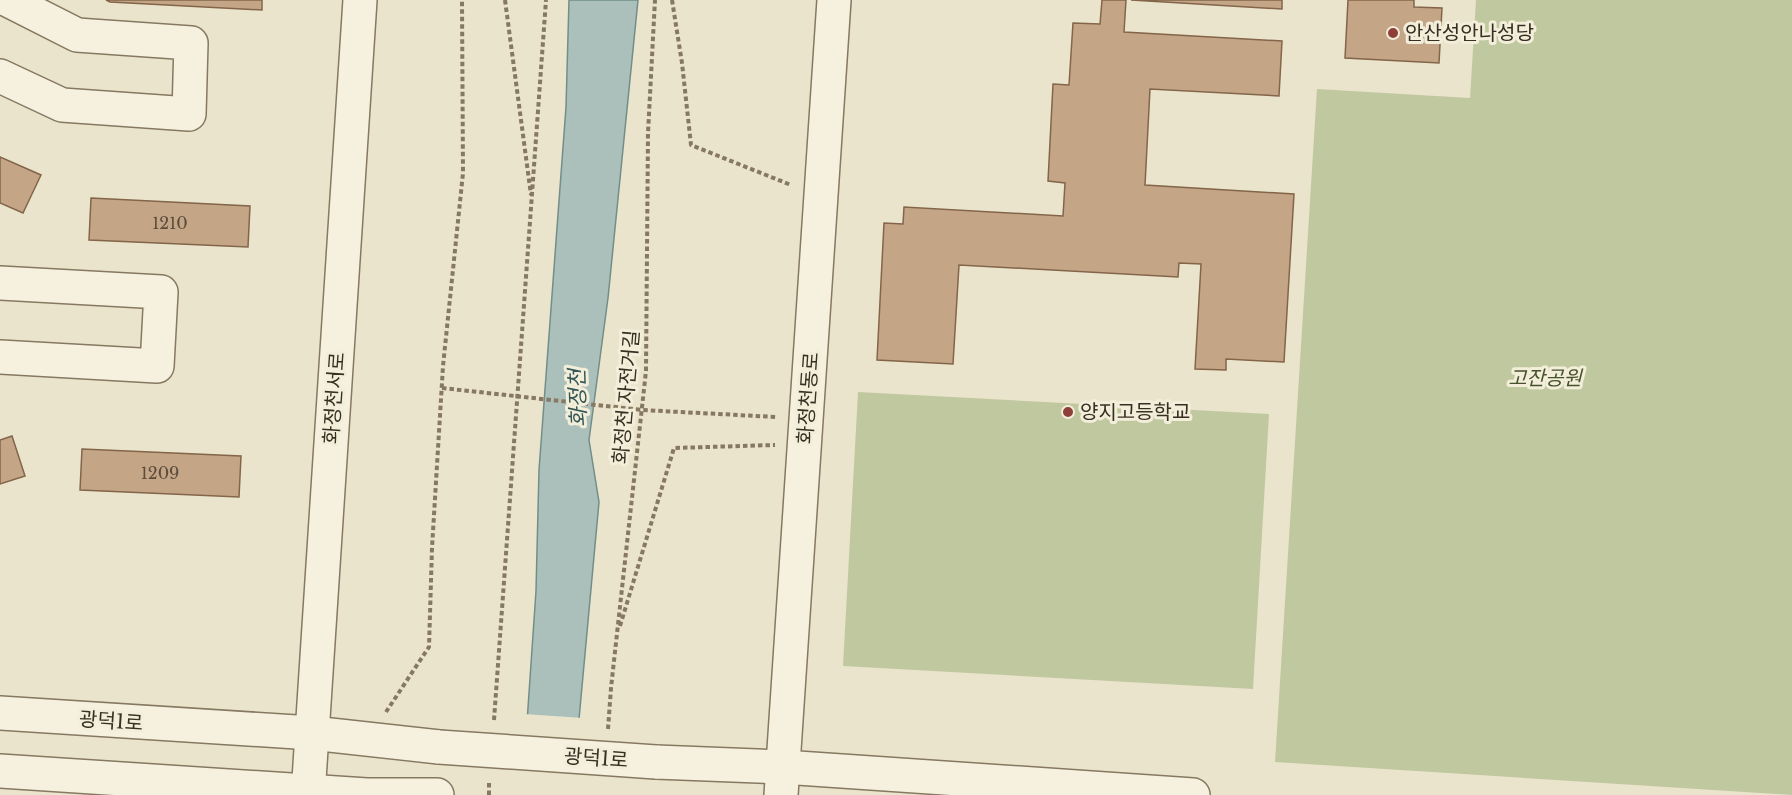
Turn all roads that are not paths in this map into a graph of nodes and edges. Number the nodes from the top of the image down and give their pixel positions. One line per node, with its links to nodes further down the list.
1 (8, 0): 4 (street)
2 (360, 0): 8 (street, 화정천서로)
3 (834, 0): 10 (street, 화정천동로)
4 (0, 75)
5 (0, 283): 6 (street)
6 (0, 357)
7 (0, 713): 8 (street, 광덕1로)
8 (312, 734): 10 (street, 광덕1로, bridge); 11 (street, 화정천서로)
9 (0, 771): 11 (street)
10 (782, 781): 13 (street, 광덕1로)
11 (308, 793): 12 (street)
12 (436, 795)
13 (1192, 795)

